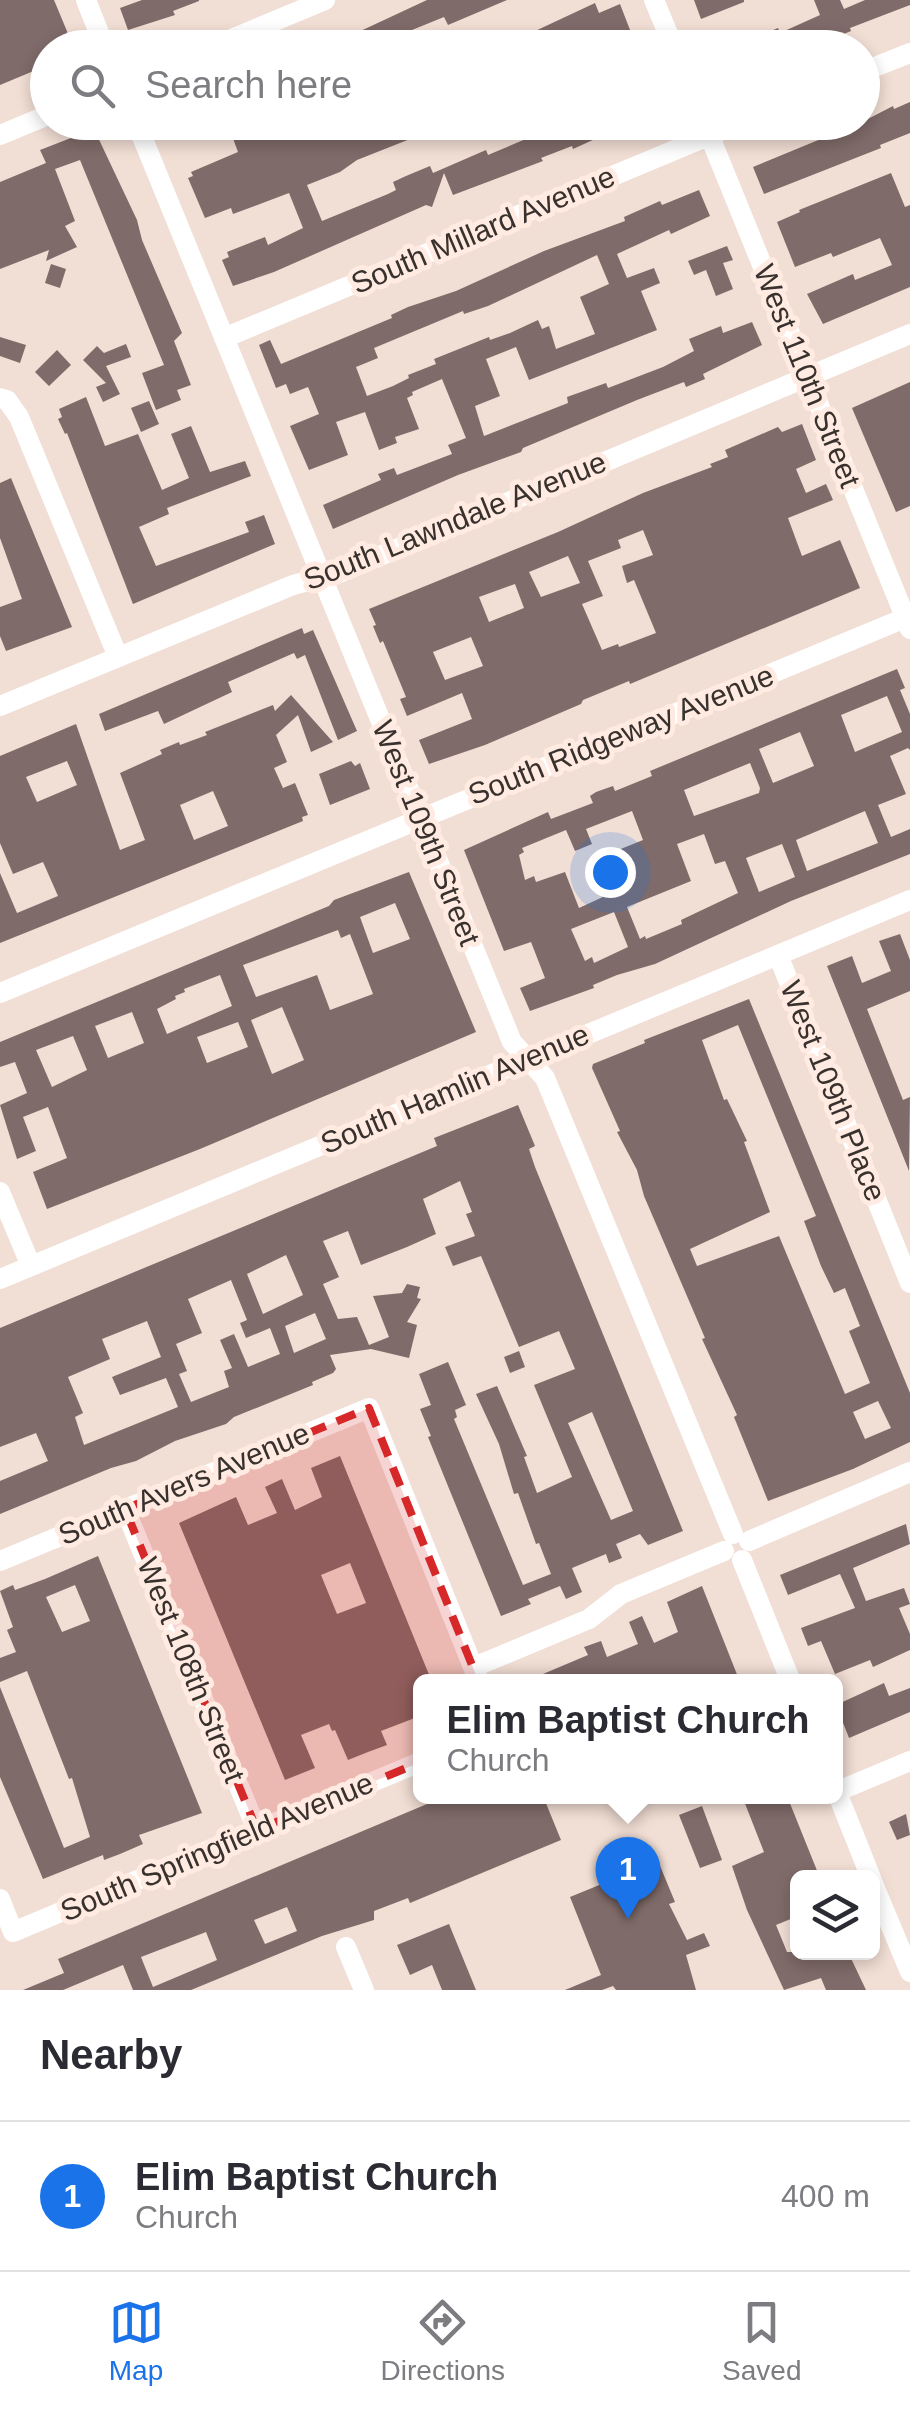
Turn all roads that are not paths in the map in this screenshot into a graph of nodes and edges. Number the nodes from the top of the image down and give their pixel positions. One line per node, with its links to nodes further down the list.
1 (86, 0): 4 (street)
2 (324, 0): 5 (street)
3 (654, 0): 6 (street)
4 (98, 30)
5 (253, 30)
6 (666, 30)
7 (910, 53): 8 (street)
8 (880, 65)
9 (30, 122): 10 (street)
10 (0, 135)
11 (143, 140): 15 (street, West 109th Street)
12 (682, 140): 15 (street, South Millard Avenue)
13 (711, 140): 16 (street, West 110th Street)
14 (910, 334): 16 (street, South Lawndale Avenue)
15 (224, 338): 18 (street, West 109th Street)
16 (807, 376): 18 (street, South Lawndale Avenue); 19 (street, West 110th Street)
17 (0, 398): 20 (street)
18 (322, 577): 20 (street, South Lawndale Avenue); 22 (street, West 109th Street)
19 (909, 621): 22 (street, South Ridgeway Avenue)
20 (118, 658): 21 (street, South Lawndale Avenue)
21 (0, 706)
22 (420, 818): 25 (street, South Ridgeway Avenue); 26 (street, West 109th Street)
23 (910, 900): 24 (street, South Hamlin Avenue)
24 (778, 955): 26 (street, South Hamlin Avenue); 30 (street, West 109th Place)
25 (0, 993)
26 (528, 1059): 28 (street, South Hamlin Avenue); 33 (street, West 109th Street)
27 (0, 1192): 28 (street)
28 (31, 1266): 29 (street, South Hamlin Avenue)
29 (0, 1278)
30 (910, 1284)
31 (910, 1472): 33 (street)
32 (125, 1509): 34 (street, South Avers Avenue); 35 (street, South Avers Avenue); 41 (street, West 108th Street)
33 (737, 1546): 35 (street); 36 (street, West 109th Street)
34 (0, 1561)
35 (477, 1674)
36 (788, 1674)
37 (910, 1761): 39 (street)
38 (413, 1765): 41 (street, South Springfield Avenue)
39 (843, 1788)
40 (841, 1804): 42 (street)
41 (258, 1830): 43 (street, South Springfield Avenue)
42 (868, 1870)
43 (0, 1899)
44 (880, 1899): 46 (street)
45 (346, 1947): 47 (street)
46 (910, 1972)
47 (364, 1990)

